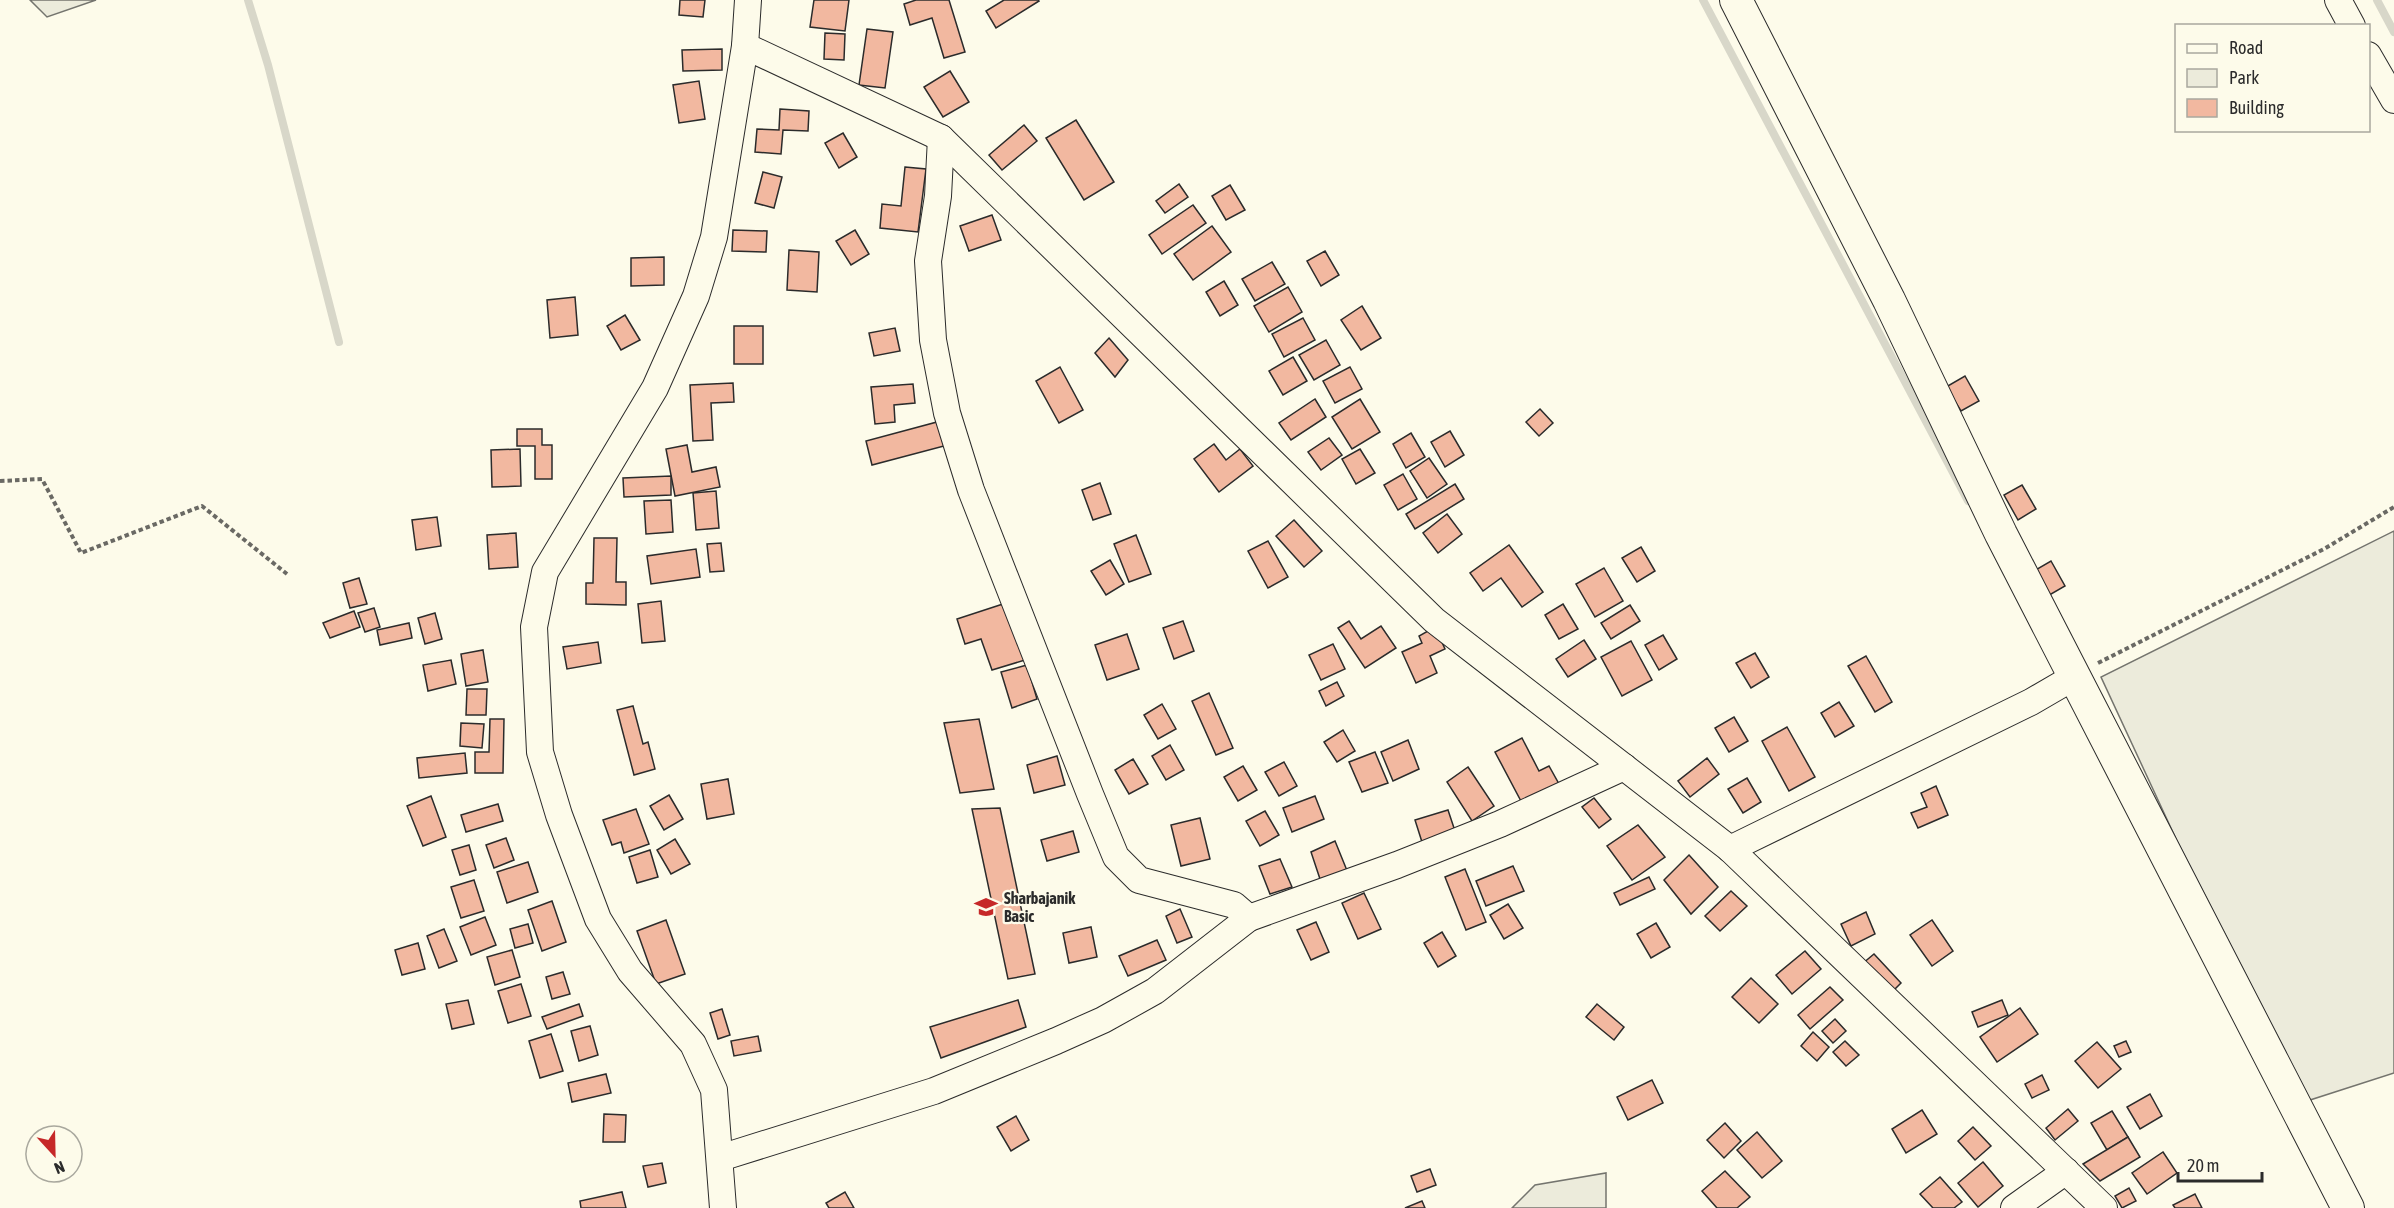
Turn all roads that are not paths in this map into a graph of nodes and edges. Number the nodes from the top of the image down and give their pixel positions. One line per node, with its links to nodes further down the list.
1 (748, 0): 5 (street)
2 (1737, 0): 9 (street)
3 (2338, 0): 4 (street)
4 (2351, 24)
5 (745, 46): 8 (street); 13 (street)
6 (2370, 58): 7 (street)
7 (2394, 100)
8 (941, 138): 10 (street); 12 (street)
9 (2074, 677): 11 (street); 18 (street)
10 (1624, 767): 11 (street); 12 (street)
11 (1730, 849): 14 (street)
12 (1249, 918): 13 (street)
13 (720, 1158): 15 (street)
14 (2066, 1171): 16 (street); 17 (street)
15 (723, 1208)
16 (2014, 1208)
17 (2104, 1208)
18 (2348, 1208)

